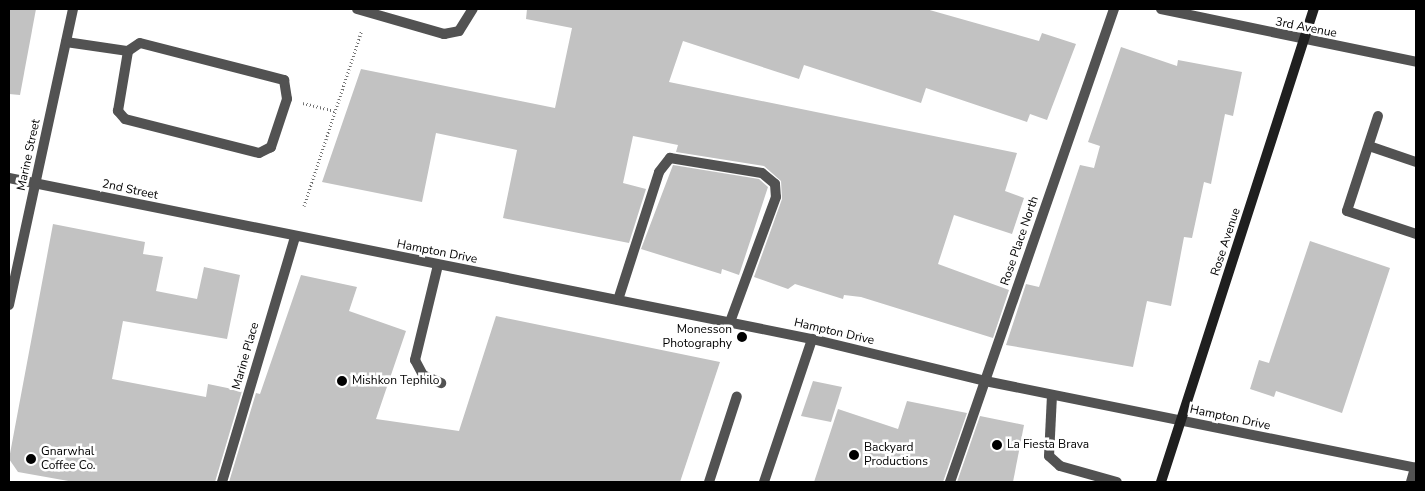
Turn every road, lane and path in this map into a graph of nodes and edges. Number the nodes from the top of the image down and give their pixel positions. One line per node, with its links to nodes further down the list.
1 (73, 9): 9 (street, Marine Street)
2 (357, 9): 7 (street)
3 (473, 9): 7 (street)
4 (1114, 9): 29 (street, Rose Place North)
5 (1161, 9): 10 (street, 3rd Avenue)
6 (1314, 9): 10 (street, Rose Avenue)
7 (370, 10)
8 (358, 40): 14 (path)
9 (66, 42): 11 (street); 19 (street, Marine Street)
10 (1304, 42): 12 (street, 3rd Avenue); 33 (street, Rose Avenue)
11 (128, 51): 13 (street); 13 (street)
12 (1416, 62)
13 (287, 99): 14 (path)
14 (334, 111): 20 (path)
15 (1378, 116): 16 (street)
16 (1368, 146): 17 (street); 22 (street)
17 (1416, 162)
18 (9, 178): 19 (street, 2nd Street)
19 (36, 183): 21 (street, 2nd Street); 26 (street, Marine Street)
20 (304, 206)
21 (245, 228): 23 (street, Hampton Drive)
22 (1416, 234)
23 (295, 237): 24 (street, Hampton Drive); 35 (street, Marine Place)
24 (438, 265): 25 (street, Hampton Drive); 30 (street)
25 (618, 300): 27 (street, Hampton Drive); 27 (street)
26 (9, 306)
27 (730, 322): 28 (street, Hampton Drive)
28 (812, 339): 29 (street, Hampton Drive); 37 (street)
29 (985, 381): 31 (street, Hampton Drive); 38 (street, Rose Place North)
30 (441, 383)
31 (1052, 394): 33 (street, Hampton Drive); 39 (street)
32 (737, 396): 36 (street)
33 (1181, 420): 34 (street, Hampton Drive); 40 (street, Rose Avenue)
34 (1416, 468): 41 (street)
35 (222, 482)
36 (708, 482)
37 (764, 482)
38 (950, 482)
39 (1116, 482)
40 (1161, 482)
41 (1411, 482)

